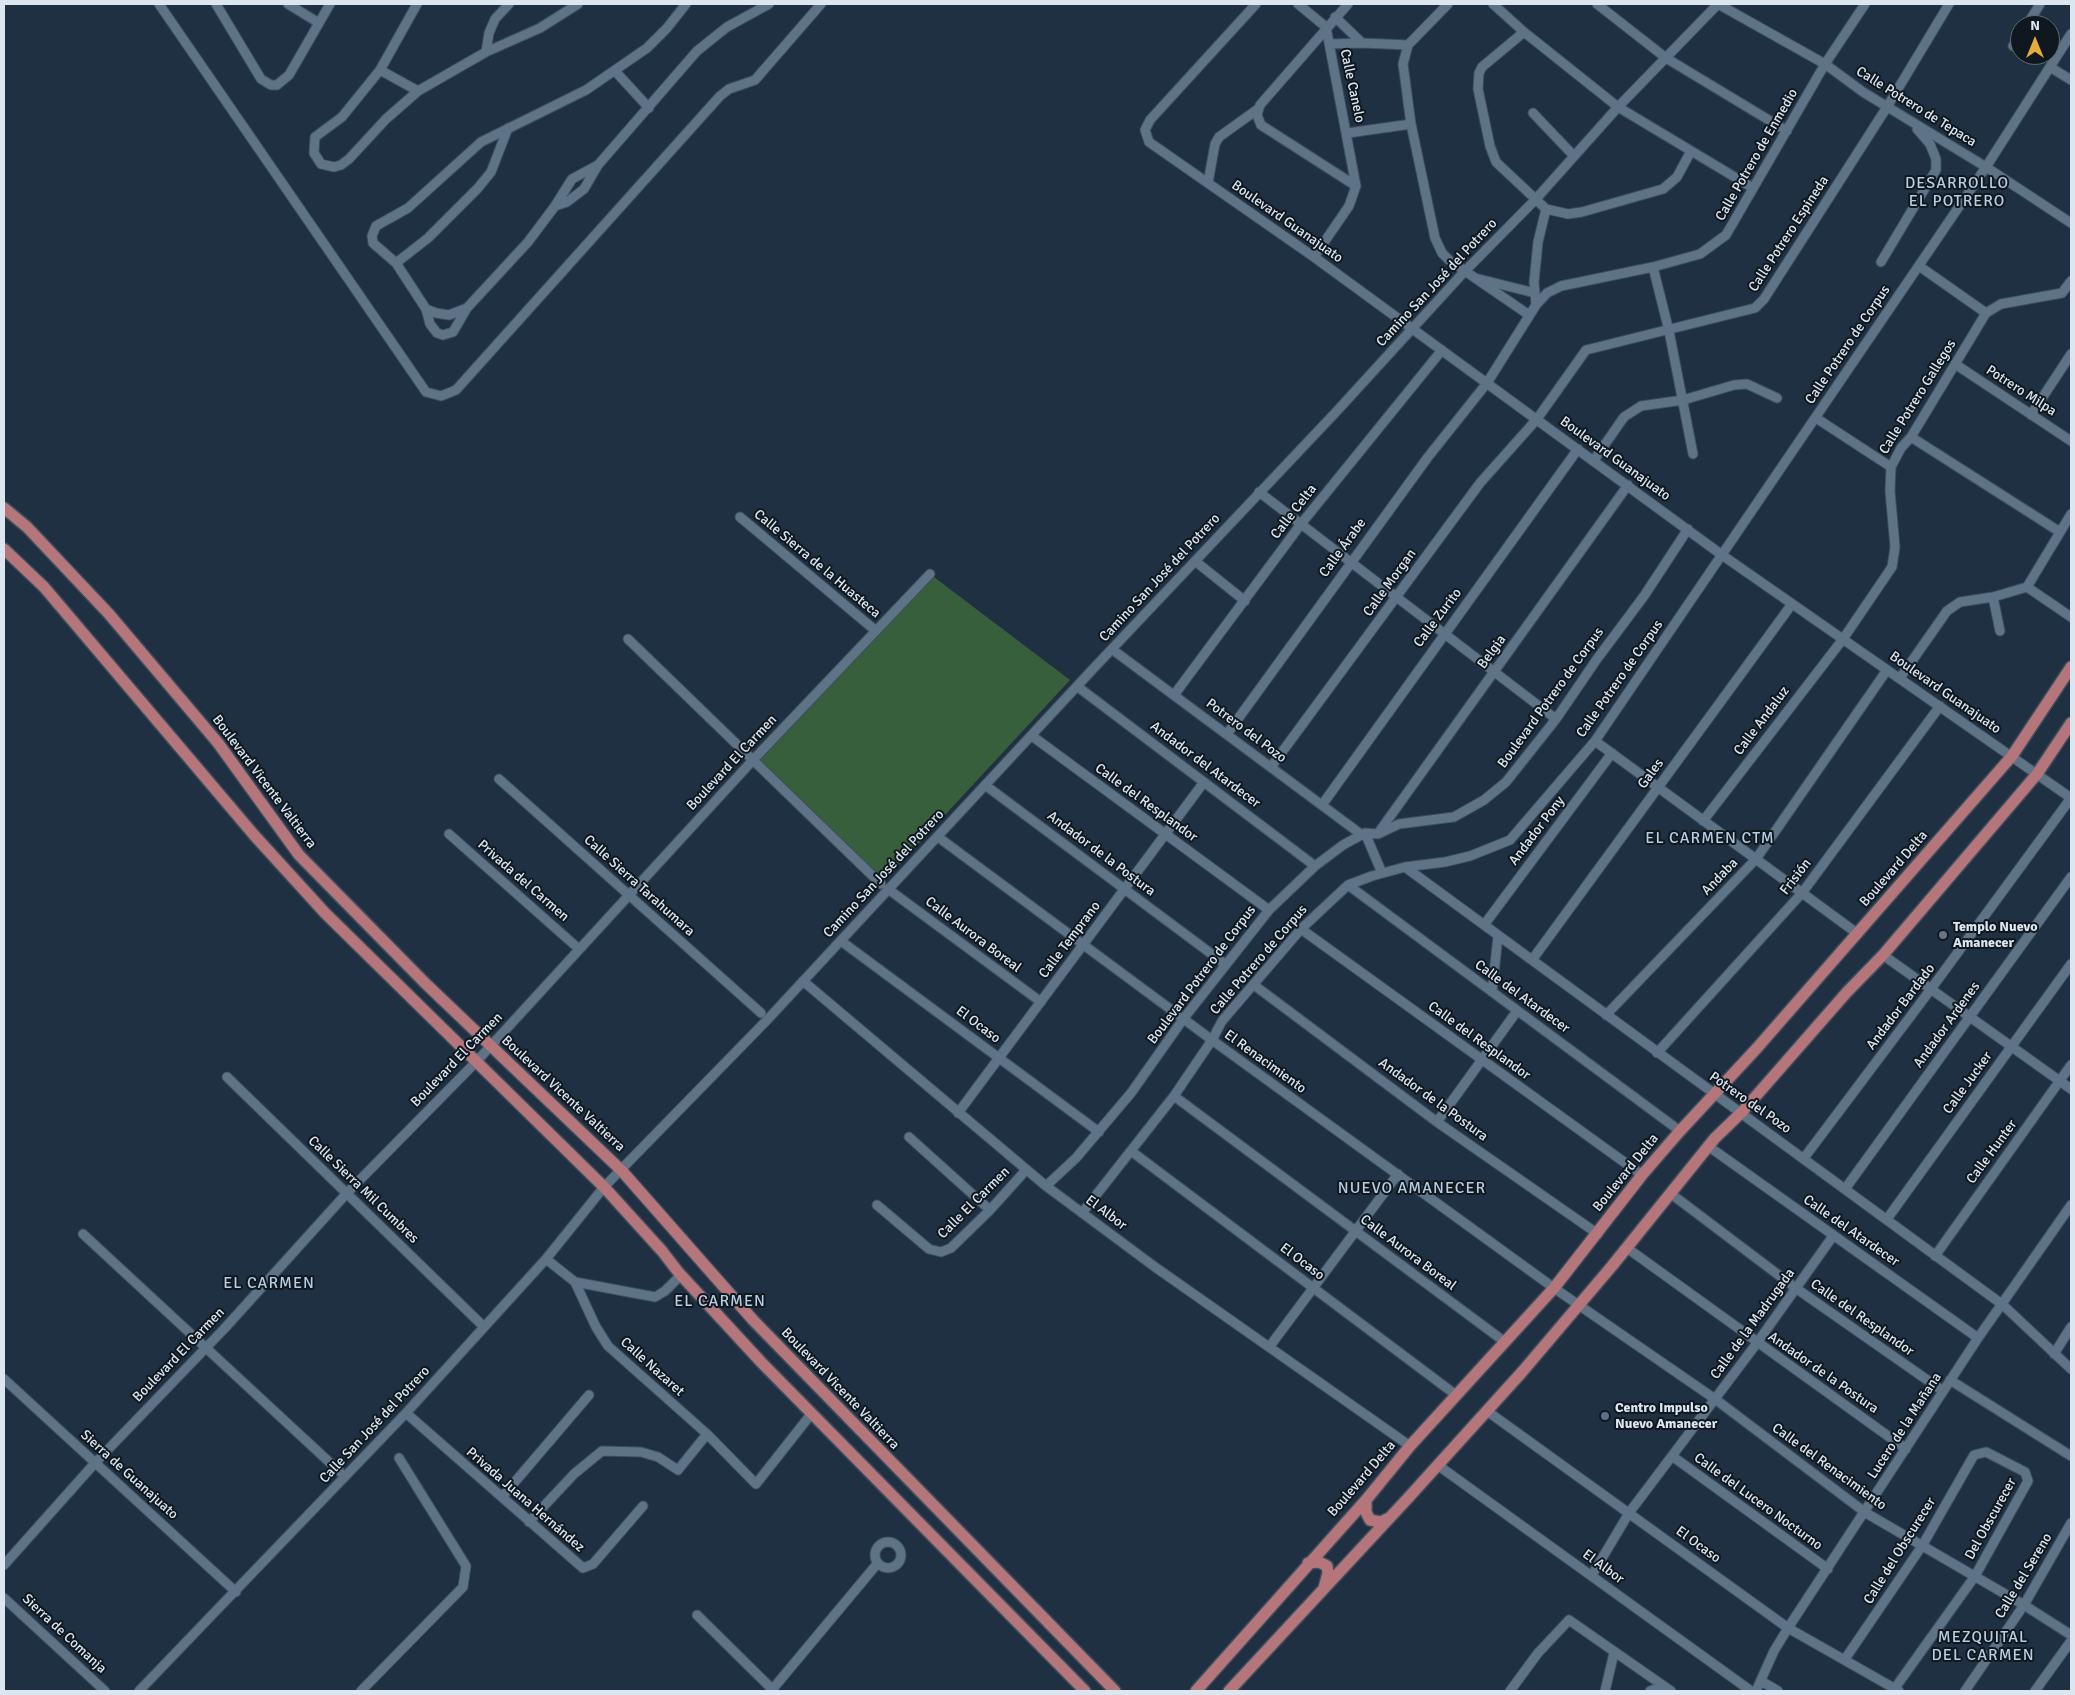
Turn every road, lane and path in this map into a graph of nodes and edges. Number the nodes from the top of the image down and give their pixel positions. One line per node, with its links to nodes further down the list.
1 (159, 4): 10 (street)
2 (216, 4): 23 (street)
3 (288, 4): 23 (street)
4 (330, 4): 23 (street)
5 (417, 4): 34 (street)
6 (509, 4): 30 (street)
7 (578, 4): 30 (street)
8 (686, 4): 35 (street)
9 (769, 4): 40 (street)
10 (821, 4)
11 (1256, 4): 52 (street, Boulevard Guanajuato)
12 (1298, 4): 24 (street)
13 (1348, 4): 22 (street)
14 (1448, 4): 29 (street)
15 (1493, 4): 25 (street)
16 (1597, 4): 31 (street)
17 (1718, 4): 31 (street, Camino San José del Potrero); 32 (street, Calle Potrero de Tepaca)
18 (1865, 4): 32 (street, Calle Potrero de Enmedio)
19 (1949, 4): 39 (street, Calle Potrero Espineda)
20 (2040, 4): 21 (street)
21 (2033, 15)
22 (1335, 17): 24 (street); 27 (street)
23 (319, 23)
24 (1326, 27): 28 (street, Calle Canelo); 41 (street)
25 (1524, 32): 38 (street); 55 (street)
26 (2071, 34): 33 (street, Calle Potrero de Corpus)
27 (1362, 43): 28 (street); 29 (street)
28 (1330, 44): 47 (street, Calle Canelo)
29 (1408, 45): 44 (street)
30 (486, 52): 37 (street)
31 (1666, 58): 38 (street, Camino San José del Potrero); 46 (street)
32 (1825, 64): 39 (street, Calle Potrero de Tepaca); 46 (street, Calle Potrero de Enmedio)
33 (2050, 67): 36 (street); 51 (street, Calle Potrero de Corpus)
34 (380, 70): 37 (street); 37 (street)
35 (615, 71): 40 (street); 45 (street)
36 (2071, 80)
37 (418, 91)
38 (1618, 107): 48 (street); 49 (street, Camino San José del Potrero)
39 (1887, 107): 43 (street, Calle Potrero de Tepaca); 75 (street, Calle Potrero Espineda)
40 (650, 108): 50 (street)
41 (1258, 109): 52 (street); 53 (street)
42 (1533, 113): 49 (street)
43 (1912, 123): 51 (street, Calle Potrero de Tepaca); 60 (street)
44 (1411, 124): 47 (street); 64 (street)
45 (508, 128): 61 (street); 61 (street)
46 (1787, 131): 54 (street, Calle Potrero de Enmedio)
47 (1348, 133): 53 (street, Calle Canelo)
48 (1691, 151): 54 (street); 57 (street)
49 (1573, 155): 55 (street, Camino San José del Potrero)
50 (598, 165): 56 (street); 56 (street)
51 (1986, 167): 58 (street, Calle Potrero de Tepaca); 62 (street, Calle Potrero de Corpus)
52 (1208, 183): 59 (street, Boulevard Guanajuato)
53 (1356, 186): 59 (street)
54 (1753, 188): 63 (street, Calle Potrero de Enmedio)
55 (1535, 200): 57 (street); 64 (street, Camino San José del Potrero)
56 (555, 206): 70 (street)
57 (1546, 209): 66 (street)
58 (2071, 223)
59 (1314, 257): 74 (street, Boulevard Guanajuato)
60 (1882, 262)
61 (396, 263): 71 (street)
62 (1919, 266): 72 (street); 83 (street, Calle Potrero de Corpus)
63 (1653, 267): 69 (street, Calle Potrero de Enmedio); 75 (street)
64 (1468, 275): 66 (street); 73 (street); 74 (street, Camino San José del Potrero)
65 (2071, 281): 67 (street)
66 (1535, 293): 69 (street)
67 (2062, 293): 68 (street); 72 (street)
68 (2071, 299)
69 (1536, 305): 73 (street, Calle Potrero de Enmedio)
70 (467, 308): 71 (street); 71 (street)
71 (426, 309)
72 (1986, 313): 78 (street, Calle Potrero Gallegos)
73 (1529, 315): 79 (street, Calle Potrero de Enmedio)
74 (1412, 328): 76 (street, Boulevard Guanajuato); 92 (street, Camino San José del Potrero)
75 (1670, 331): 81 (street); 84 (street, Calle Potrero Espineda)
76 (1442, 350): 79 (street, Boulevard Guanajuato); 96 (street, Calle Celta)
77 (2071, 354): 82 (street)
78 (1955, 364): 82 (street, Potrero Milpa); 85 (street, Calle Potrero Gallegos)
79 (1488, 383): 84 (street, Boulevard Guanajuato); 102 (street, Calle Árabe)
80 (1777, 398): 81 (street)
81 (1683, 400): 88 (street); 89 (street)
82 (2031, 414): 86 (street, Potrero Milpa)
83 (1816, 418): 90 (street); 100 (street, Calle Potrero de Corpus)
84 (1537, 419): 87 (street, Boulevard Guanajuato); 105 (street, Calle Morgan)
85 (1911, 437): 90 (street, Calle Potrero Gallegos); 98 (street)
86 (2071, 440)
87 (1578, 449): 89 (street, Boulevard Guanajuato); 112 (street, Calle Zurito)
88 (1693, 454)
89 (1594, 460): 91 (street, Boulevard Guanajuato)
90 (1892, 467): 114 (street, Calle Potrero Gallegos)
91 (1628, 485): 97 (street, Boulevard Guanajuato); 118 (street, Belgia)
92 (1259, 492): 96 (street); 101 (street, Camino San José del Potrero)
93 (4, 508): 178 (main road, Boulevard Vicente Valtierra)
94 (2071, 514): 98 (street)
95 (740, 517): 110 (street, Calle Sierra de la Huasteca)
96 (1301, 524): 102 (street); 107 (street, Calle Celta)
97 (1688, 529): 100 (street, Boulevard Guanajuato); 123 (street, Boulevard Potrero de Corpus)
98 (2060, 532): 104 (street)
99 (4, 549): 183 (main road)
100 (1722, 555): 108 (street, Boulevard Guanajuato); 127 (street, Calle Potrero de Corpus)
101 (1195, 561): 107 (street); 115 (street, Camino San José del Potrero)
102 (1350, 562): 105 (street); 125 (street, Calle Árabe)
103 (930, 574): 110 (street, Boulevard El Carmen)
104 (2027, 587): 106 (street); 109 (street)
105 (1397, 597): 112 (street); 131 (street, Calle Morgan)
106 (1993, 597): 111 (street); 119 (street)
107 (1245, 601): 121 (street, Calle Celta)
108 (1792, 604): 114 (street, Boulevard Guanajuato); 136 (street, Gales)
109 (2071, 617)
110 (876, 631): 130 (street, Boulevard El Carmen)
111 (2000, 631)
112 (1445, 634): 118 (street); 138 (street, Calle Zurito)
113 (628, 639): 130 (street, Calle Aurora Boreal)
114 (1843, 639): 117 (street, Boulevard Guanajuato); 139 (street, Calle Andaluz)
115 (1113, 650): 120 (street, Camino San José del Potrero); 121 (street, Potrero del Pozo)
116 (2071, 667): 129 (main road, Boulevard Delta)
117 (1888, 670): 119 (street, Boulevard Guanajuato); 145 (street, Andaba)
118 (1495, 672): 123 (street); 143 (street, Belgia)
119 (1900, 678): 122 (street, Boulevard Guanajuato)
120 (1078, 687): 126 (street, Camino San José del Potrero); 134 (street, Andador del Atardecer)
121 (1174, 695): 125 (street, Potrero del Pozo)
122 (1940, 706): 129 (street, Boulevard Guanajuato); 153 (street, Frisión)
123 (1556, 719): 143 (street, Boulevard Potrero de Corpus)
124 (2071, 723): 132 (main road)
125 (1227, 734): 131 (street, Potrero del Pozo)
126 (1032, 736): 135 (street, Camino San José del Potrero); 141 (street, Calle del Resplandor)
127 (1595, 741): 128 (street); 147 (street, Calle Potrero de Corpus)
128 (1612, 754): 136 (street); 156 (street, Andador Pony)
129 (2012, 756): 132 (street, Boulevard Guanajuato); 158 (main road, Boulevard Delta)
130 (753, 760): 151 (street, Calle Aurora Boreal); 154 (street, Boulevard El Carmen)
131 (1271, 768): 138 (street, Potrero del Pozo)
132 (2037, 774): 137 (street, Boulevard Guanajuato); 163 (main road)
133 (499, 779): 154 (street, Calle Sierra Tarahumara)
134 (1204, 782): 141 (street, Calle Temprano); 146 (street, Andador del Atardecer)
135 (985, 785): 144 (street, Camino San José del Potrero); 152 (street, Andador de la Postura)
136 (1658, 788): 139 (street); 164 (street, Gales)
137 (2071, 798): 169 (street, Andador Bardado)
138 (1322, 805): 142 (street, Potrero del Pozo)
139 (1703, 821): 145 (street)
140 (449, 834): 162 (street, Privada del Carmen)
141 (1166, 834): 152 (street, Calle Temprano); 155 (street, Calle del Resplandor)
142 (1364, 834): 143 (street, Boulevard Potrero de Corpus); 146 (street, Boulevard Potrero de Corpus); 148 (street)
143 (1378, 834)
144 (938, 837): 151 (street, Camino San José del Potrero); 161 (street, El Renacimiento)
145 (1756, 859): 153 (street); 174 (street, Andaba)
146 (1315, 866): 155 (street, Boulevard Potrero de Corpus)
147 (1405, 867): 148 (street, Calle Potrero de Corpus); 156 (street, Potrero del Pozo)
148 (1382, 873): 150 (street, Calle Potrero de Corpus)
149 (2071, 878): 175 (street, Andador Ardenes)
150 (1348, 885): 157 (street, Calle Potrero de Corpus); 170 (street, Calle del Atardecer)
151 (885, 887): 160 (street, Camino San José del Potrero); 171 (street, Calle Aurora Boreal)
152 (1125, 889): 161 (street, Calle Temprano); 165 (street, Andador de la Postura)
153 (1802, 893): 158 (street); 180 (street, Frisión)
154 (630, 895): 162 (street, Boulevard El Carmen); 173 (street, Calle Sierra Tarahumara)
155 (1269, 910): 165 (street, Boulevard Potrero de Corpus)
156 (1484, 925): 159 (street, Potrero del Pozo)
157 (1301, 929): 168 (street, Calle Potrero de Corpus); 182 (street, Calle del Resplandor)
158 (1858, 934): 188 (main road, Boulevard Delta)
159 (1498, 936): 164 (street, Potrero del Pozo); 170 (street)
160 (841, 941): 167 (street, Camino San José del Potrero); 181 (street, El Ocaso)
161 (1084, 944): 171 (street, Calle Temprano); 176 (street, El Renacimiento)
162 (579, 949): 178 (street, Boulevard El Carmen)
163 (1883, 955): 169 (street); 190 (main road)
164 (1532, 960): 174 (street, Potrero del Pozo)
165 (1225, 964): 176 (street, Boulevard Potrero de Corpus)
166 (2071, 964): 179 (street, Calle Jucker)
167 (803, 981): 191 (street, El Albor); 200 (street, Camino San José del Potrero)
168 (1254, 985): 177 (street, Calle Potrero de Corpus); 192 (street, Andador de la Postura)
169 (1931, 990): 175 (street); 198 (street, Andador Bardado)
170 (1492, 992): 172 (street, Calle del Atardecer)
171 (1041, 1002): 181 (street, Calle Temprano)
172 (1517, 1011): 182 (street); 193 (street, Calle del Atardecer)
173 (761, 1013)
174 (1606, 1016): 180 (street, Potrero del Pozo)
175 (1970, 1017): 179 (street); 205 (street, Andador Ardenes)
176 (1187, 1020): 177 (street, El Renacimiento); 194 (street, Boulevard Potrero de Corpus)
177 (1208, 1037): 189 (street, Calle Potrero de Corpus); 201 (street, El Renacimiento)
178 (490, 1046): 183 (street, Boulevard El Carmen); 200 (main road, Boulevard Vicente Valtierra)
179 (2011, 1047): 186 (street); 212 (street, Calle Jucker)
180 (1657, 1053): 188 (street, Potrero del Pozo)
181 (999, 1058): 191 (street, Calle Temprano); 194 (street, El Ocaso)
182 (1482, 1060): 192 (street); 202 (street, Calle del Resplandor)
183 (476, 1062): 204 (main road); 206 (street, Boulevard El Carmen)
184 (2071, 1065): 186 (street, Calle Hunter)
185 (227, 1077): 206 (street, Calle Sierra Mil Cumbres)
186 (2060, 1081): 187 (street); 218 (street, Calle Hunter)
187 (2071, 1089)
188 (1714, 1095): 190 (street, Potrero del Pozo); 193 (main road, Boulevard Delta)
189 (1174, 1096): 197 (street, Calle Potrero de Corpus); 213 (street, Calle Aurora Boreal)
190 (1742, 1112): 196 (main road); 198 (street, Potrero del Pozo)
191 (958, 1113): 199 (street, El Albor)
192 (1437, 1122): 215 (street, Andador de la Postura)
193 (1680, 1131): 202 (main road, Boulevard Delta)
194 (1099, 1132): 203 (street, Boulevard Potrero de Corpus)
195 (909, 1137): 210 (street)
196 (1708, 1146): 207 (main road); 216 (street, Calle del Atardecer)
197 (1131, 1151): 211 (street, Calle Potrero de Corpus); 222 (street, El Ocaso)
198 (1804, 1158): 205 (street, Potrero del Pozo)
199 (1026, 1170): 203 (street, El Albor); 210 (street, Calle El Carmen)
200 (622, 1171): 204 (street, Calle San José del Potrero); 283 (main road, Boulevard Vicente Valtierra)
201 (1398, 1174): 213 (street); 223 (street, El Renacimiento)
202 (1642, 1176): 215 (main road, Boulevard Delta)
203 (1046, 1186): 211 (street, El Albor)
204 (604, 1187): 219 (street, Calle San José del Potrero); 220 (main road)
205 (1845, 1189): 212 (street, Potrero del Pozo)
206 (347, 1193): 227 (street, Calle Sierra Mil Cumbres); 233 (street, Boulevard El Carmen)
207 (1670, 1193): 217 (main road); 224 (street, Calle del Resplandor)
208 (877, 1205): 210 (street, Calle El Carmen)
209 (2071, 1205): 226 (street, Lucero de la Mañana)
210 (990, 1210)
211 (1082, 1213): 232 (street, El Albor)
212 (1886, 1219): 218 (street, Potrero del Pozo)
213 (1356, 1231): 222 (street); 230 (street, Calle Aurora Boreal)
214 (84, 1234): 233 (street)
215 (1598, 1234): 223 (main road, Boulevard Delta)
216 (1833, 1236): 224 (street, Calle de la Madrugada); 229 (street, Calle del Atardecer)
217 (1627, 1248): 225 (main road); 231 (street, Andador de la Postura)
218 (1935, 1256): 226 (street, Potrero del Pozo)
219 (546, 1259): 221 (street, Calle Nazaret); 244 (street, Calle San José del Potrero)
220 (681, 1275): 221 (street); 243 (main road)
221 (575, 1282): 245 (street, Calle Nazaret)
222 (1313, 1288): 232 (street); 240 (street, El Ocaso)
223 (1554, 1288): 225 (street, El Renacimiento); 230 (main road, Boulevard Delta)
224 (1797, 1289): 231 (street, Calle de la Madrugada); 238 (street, Calle del Resplandor)
225 (1580, 1305): 241 (street, Calle del Renacimiento); 242 (main road)
226 (2003, 1305): 229 (street, Lucero de la Mañana); 234 (street, Potrero del Pozo)
227 (480, 1322)
228 (2071, 1327): 234 (street)
229 (1978, 1338): 237 (street, Lucero de la Mañana)
230 (1505, 1342): 240 (main road, Boulevard Delta)
231 (1758, 1343): 241 (street, Calle de la Madrugada); 247 (street, Andador de la Postura)
232 (1270, 1346): 246 (street, El Albor)
233 (206, 1348): 252 (street, Boulevard El Carmen); 254 (street)
234 (2054, 1354): 235 (street, Potrero del Pozo)
235 (2071, 1369)
236 (4, 1379): 252 (street, Sierra de Guanajuato)
237 (1950, 1380): 238 (street, Lucero de la Mañana); 250 (street)
238 (1943, 1391): 247 (street, Lucero de la Mañana)
239 (589, 1395): 255 (street)
240 (1456, 1395): 246 (main road, Boulevard Delta)
241 (1715, 1399): 249 (street, Calle de la Madrugada); 259 (street, Calle del Renacimiento)
242 (1487, 1411): 253 (main road); 258 (street, El Ocaso)
243 (812, 1413): 245 (street, Calle Nazaret); 288 (main road)
244 (406, 1414): 255 (street, Privada Juana Hernández); 271 (street, Calle San José del Potrero)
245 (707, 1434): 261 (street)
246 (1410, 1446): 256 (main road, Boulevard Delta)
247 (1906, 1449): 259 (street, Lucero de la Mañana)
248 (1974, 1455): 263 (street, Calle del Obscurecer); 269 (street, Del Obscurecer)
249 (1672, 1456): 258 (street, Calle de la Madrugada); 267 (street, Calle del Lucero Nocturno)
250 (2071, 1456)
251 (399, 1458): 287 (street)
252 (95, 1463): 266 (street, Boulevard El Carmen); 271 (street, Sierra de Guanajuato)
253 (1439, 1466): 260 (main road); 268 (street, El Albor)
254 (340, 1472)
255 (502, 1498): 261 (street, Privada Juana Hernández)
256 (1366, 1500): 260 (main road); 264 (main road, Boulevard Delta)
257 (643, 1506): 261 (street, Privada Juana Hernández)
258 (1629, 1513): 268 (street, Calle de la Madrugada); 275 (street, El Ocaso)
259 (1866, 1513): 263 (street, Calle del Renacimiento); 267 (street, Lucero de la Mañana)
260 (1391, 1517): 270 (main road)
261 (530, 1522)
262 (2071, 1523): 273 (street, Calle del Sereno)
263 (1922, 1546): 269 (street, Calle del Renacimiento); 279 (street, Calle del Obscurecer)
264 (1308, 1563): 270 (main road); 289 (main road, Boulevard Delta)
265 (877, 1564): 282 (street)
266 (4, 1565)
267 (1828, 1569): 275 (street, Lucero de la Mañana)
268 (1592, 1575): 294 (street, El Albor)
269 (1975, 1576): 273 (street, Calle del Renacimiento); 284 (street, Del Obscurecer)
270 (1323, 1590): 290 (main road)
271 (236, 1592): 286 (street, Calle San José del Potrero)
272 (4, 1598): 285 (street, Sierra de Comanja)
273 (2024, 1605): 276 (street, Calle del Renacimiento); 297 (street, Calle del Sereno)
274 (697, 1615): 282 (street)
275 (1788, 1628): 279 (street, El Ocaso); 280 (street, Lucero de la Mañana)
276 (2071, 1635)
277 (2071, 1641): 298 (street)
278 (1614, 1653): 281 (street); 291 (street); 292 (street)
279 (1846, 1659): 284 (street, El Ocaso)
280 (1761, 1681): 295 (street, Lucero de la Mañana); 296 (street)
281 (1668, 1689): 293 (street)
282 (772, 1690)
283 (1115, 1690)
284 (1897, 1690)
285 (105, 1691)
286 (139, 1691)
287 (362, 1691)
288 (1084, 1691)
289 (1196, 1691)
290 (1229, 1691)
291 (1510, 1691)
292 (1605, 1691)
293 (1650, 1691)
294 (1751, 1691)
295 (1756, 1691)
296 (1778, 1691)
297 (1965, 1691)
298 (2035, 1691)

